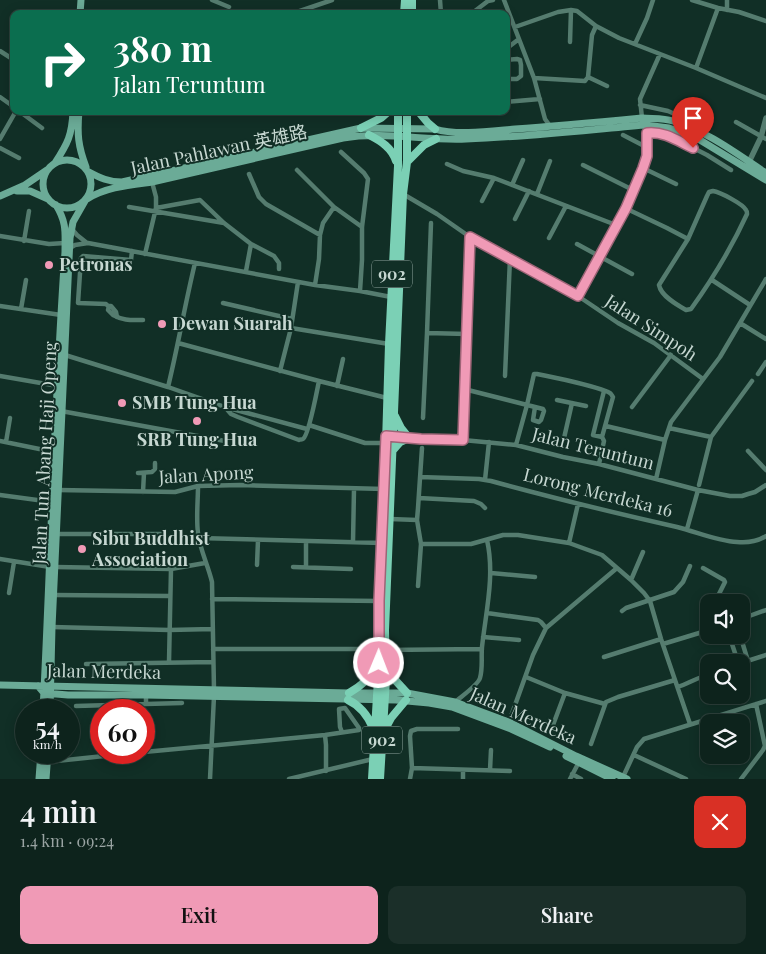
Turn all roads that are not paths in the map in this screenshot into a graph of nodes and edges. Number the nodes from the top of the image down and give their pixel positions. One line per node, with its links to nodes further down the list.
1 (212, 0): 7 (street)
2 (332, 0): 9 (street)
3 (493, 0): 10 (street)
4 (654, 0): 19 (street)
5 (692, 0): 8 (street)
6 (727, 0): 12 (street)
7 (230, 7)
8 (718, 8): 12 (street); 25 (street)
9 (303, 10)
10 (476, 10)
11 (571, 10): 15 (street); 16 (street); 18 (street)
12 (727, 10): 14 (street)
13 (510, 15): 16 (street)
14 (766, 21)
15 (596, 26): 19 (street); 26 (street)
16 (515, 27): 17 (street)
17 (519, 39): 20 (street); 22 (street)
18 (570, 42)
19 (635, 44): 21 (street)
20 (510, 46)
21 (660, 54): 25 (street); 33 (street)
22 (526, 58): 24 (street); 27 (street)
23 (510, 60): 24 (street)
24 (520, 60): 28 (street)
25 (696, 68): 30 (street)
26 (588, 77): 27 (street); 29 (street)
27 (534, 78): 31 (street)
28 (510, 79)
29 (608, 86)
30 (766, 98)
31 (540, 99): 32 (street); 43 (street)
32 (510, 102)
33 (640, 105): 44 (street); 50 (street)
34 (15, 115): 58 (street)
35 (24, 115): 48 (street)
36 (73, 115): 68 (main road)
37 (78, 115): 74 (main road)
38 (384, 115): 49 (main road)
39 (398, 115): 52 (main road, 902)
40 (408, 115): 53 (main road, 902)
41 (421, 115): 51 (main road)
42 (766, 118): 57 (street)
43 (545, 119): 46 (street); 47 (street)
44 (644, 122): 46 (main road, Jalan Pahlawan 英雄路); 54 (street); 59 (main road, Jalan Pahlawan 英雄路); 67 (main road, Jalan Pahlawan 英雄路); 80 (main road, Jalan Pahlawan 英雄路)
45 (736, 122): 57 (street)
46 (550, 126): 47 (main road, Jalan Pahlawan 英雄路)
47 (538, 127): 51 (main road, Jalan Pahlawan 英雄路)
48 (42, 128)
49 (361, 128): 52 (main road, Jalan Pahlawan 英雄路); 74 (main road, Jalan Pahlawan 英雄路)
50 (708, 129)
51 (435, 130): 53 (main road, Jalan Pahlawan 英雄路)
52 (398, 132): 53 (main road, Jalan Pahlawan 英雄路); 55 (main road, Jalan Pahlawan 英雄路); 71 (main road, 902)
53 (407, 132): 59 (main road, Jalan Pahlawan 英雄路); 66 (main road, 902)
54 (647, 133): 61 (street); 76 (street)
55 (369, 135): 71 (main road); 81 (main road, Jalan Pahlawan 英雄路)
56 (623, 135): 61 (street)
57 (764, 138): 67 (street)
58 (0, 139)
59 (436, 139): 66 (main road)
60 (0, 148): 63 (street)
61 (648, 148): 72 (street)
62 (341, 152): 104 (street)
63 (19, 158)
64 (523, 160): 83 (street)
65 (550, 161): 88 (street)
66 (407, 162): 87 (main road, 902)
67 (749, 162): 77 (main road, Jalan Pahlawan 英雄路)
68 (54, 163): 73 (main road); 74 (main road)
69 (447, 164): 79 (street)
70 (583, 165): 84 (street)
71 (398, 166): 133 (main road, 902)
72 (643, 168): 82 (street); 84 (street)
73 (47, 170): 86 (main road); 90 (main road)
74 (87, 170): 91 (main road)
75 (297, 170): 94 (street)
76 (732, 170)
77 (766, 173)
78 (249, 174): 106 (street)
79 (494, 178): 83 (street); 92 (street)
80 (766, 180)
81 (152, 182): 91 (main road, Jalan Pahlawan 英雄路); 98 (street)
82 (676, 184)
83 (512, 185): 85 (street)
84 (633, 190): 97 (street)
85 (529, 191): 88 (street); 100 (street)
86 (9, 192): 89 (main road); 90 (main road)
87 (403, 194): 108 (street, Jalan Simpoh); 173 (main road, 902)
88 (537, 194): 95 (street)
89 (0, 196)
90 (48, 198): 93 (main road)
91 (86, 200): 93 (main road); 105 (main road, Jalan Tun Abang Haji Openg)
92 (482, 201)
93 (56, 205): 115 (main road, Jalan Tun Abang Haji Openg)
94 (334, 206): 104 (street); 106 (street)
95 (566, 206): 103 (street); 109 (street)
96 (129, 207): 98 (street)
97 (626, 208): 103 (street); 110 (street)
98 (156, 209): 101 (street); 101 (street); 117 (street)
99 (29, 211): 111 (street)
100 (515, 219)
101 (224, 223): 113 (street)
102 (431, 223): 143 (street)
103 (616, 225): 119 (street)
104 (362, 227): 131 (street)
105 (71, 228): 112 (street); 115 (main road, Jalan Tun Abang Haji Openg)
106 (320, 235): 129 (street)
107 (0, 236): 111 (street)
108 (470, 237): 120 (street, Jalan Simpoh); 144 (street)
109 (549, 238)
110 (688, 239): 127 (street); 127 (street)
111 (24, 241): 115 (street)
112 (90, 244): 115 (street); 116 (street); 118 (street)
113 (251, 244): 122 (street); 123 (street)
114 (577, 244): 119 (street)
115 (68, 246): 138 (main road, Jalan Tun Abang Haji Openg); 149 (main road, Jalan Tun Abang Haji Openg)
116 (132, 252): 117 (street); 118 (street)
117 (145, 254): 121 (street)
118 (90, 257): 140 (street)
119 (599, 257): 124 (street); 132 (street)
120 (510, 258): 132 (street, Jalan Simpoh); 155 (street)
121 (195, 263): 123 (street); 146 (street)
122 (279, 269)
123 (246, 272): 128 (street)
124 (632, 274)
125 (766, 279): 130 (street)
126 (26, 280): 137 (street)
127 (712, 280): 135 (street)
128 (298, 282): 129 (street); 139 (street)
129 (316, 285): 131 (street)
130 (764, 288): 135 (street)
131 (360, 291): 133 (street)
132 (578, 296): 148 (street, Jalan Simpoh)
133 (391, 297): 147 (main road, 902)
134 (223, 303): 139 (street)
135 (750, 305): 141 (street)
136 (0, 306): 137 (street)
137 (21, 309): 138 (street)
138 (61, 315): 159 (main road, Jalan Tun Abang Haji Openg)
139 (292, 319): 142 (street)
140 (143, 320)
141 (740, 323): 145 (street); 156 (street)
142 (291, 328): 147 (street); 152 (street)
143 (427, 333): 144 (street); 175 (street)
144 (467, 334): 162 (street)
145 (766, 339)
146 (178, 343): 152 (street); 161 (street)
147 (389, 344): 164 (main road, 902)
148 (671, 355): 156 (street, Jalan Simpoh); 171 (street)
149 (64, 356): 161 (street); 172 (main road, Jalan Tun Abang Haji Openg)
150 (343, 359): 160 (street)
151 (766, 362): 153 (street)
152 (280, 370): 157 (street)
153 (758, 374)
154 (0, 376): 159 (street)
155 (505, 376)
156 (703, 379): 178 (street)
157 (319, 381): 160 (street); 177 (street)
158 (752, 381): 180 (street)
159 (58, 386): 194 (main road, Jalan Tun Abang Haji Openg)
160 (336, 386): 164 (street)
161 (168, 387): 169 (street)
162 (464, 389): 167 (street); 183 (street)
163 (604, 391): 167 (street); 176 (street); 179 (street)
164 (387, 398): 182 (main road, 902)
165 (557, 400): 166 (street)
166 (572, 403): 168 (street); 190 (street)
167 (527, 405): 170 (street); 189 (street)
168 (586, 406)
169 (225, 407): 177 (street, Jalan Teruntum); 177 (street)
170 (535, 407)
171 (632, 407)
172 (61, 411): 187 (street); 206 (main road, Jalan Tun Abang Haji Openg)
173 (394, 414): 181 (main road); 182 (main road, 902)
174 (10, 418): 186 (street)
175 (422, 418)
176 (606, 426): 179 (street); 184 (street)
177 (308, 427): 182 (street, Jalan Teruntum)
178 (670, 428): 180 (street); 184 (street)
179 (602, 437): 196 (street)
180 (710, 437): 203 (street)
181 (409, 438): 182 (street, Jalan Teruntum); 183 (street, Jalan Teruntum); 192 (main road)
182 (389, 439): 192 (main road, 902); 205 (main road, 902)
183 (463, 440): 188 (street, Jalan Teruntum)
184 (665, 440): 199 (street)
185 (0, 441): 186 (street)
186 (6, 442): 194 (street)
187 (225, 442)
188 (489, 442): 189 (street, Jalan Teruntum); 200 (street)
189 (516, 445): 196 (street, Jalan Teruntum)
190 (562, 447)
191 (422, 448): 198 (street)
192 (392, 450): 213 (main road, 902)
193 (748, 451): 197 (street)
194 (54, 452): 210 (main road, Jalan Tun Abang Haji Openg)
195 (155, 463): 207 (street)
196 (599, 464): 199 (street, Jalan Teruntum)
197 (766, 470)
198 (420, 477): 200 (street, Lorong Merdeka 16); 209 (street)
199 (656, 479): 203 (street, Jalan Teruntum)
200 (485, 480): 211 (street, Lorong Merdeka 16)
201 (766, 485): 203 (street, Jalan Teruntum)
202 (198, 486): 204 (street, Jalan Apong); 207 (street, Jalan Apong); 219 (street)
203 (699, 487): 215 (street)
204 (354, 488): 205 (street, Jalan Apong); 223 (street)
205 (384, 489): 224 (main road, 902)
206 (58, 490): 207 (street, Jalan Apong); 216 (main road, Jalan Tun Abang Haji Openg)
207 (143, 492)
208 (0, 495): 210 (street)
209 (418, 498): 212 (street); 214 (street)
210 (52, 502): 233 (main road, Jalan Tun Abang Haji Openg)
211 (578, 504): 215 (street, Lorong Merdeka 16); 225 (street)
212 (485, 508)
213 (390, 519): 214 (street); 266 (main road, 902)
214 (417, 520): 226 (street)
215 (687, 529): 218 (street, Lorong Merdeka 16)
216 (56, 534): 217 (street); 233 (main road, Jalan Tun Abang Haji Openg)
217 (165, 534)
218 (766, 536)
219 (199, 538): 220 (street); 230 (street)
220 (258, 540): 222 (street); 231 (street)
221 (488, 540): 225 (street); 226 (street); 240 (street)
222 (306, 541): 223 (street); 235 (street)
223 (353, 542): 224 (street)
224 (382, 543): 249 (main road, 902)
225 (569, 543): 236 (street)
226 (421, 544): 243 (street)
227 (643, 552): 242 (street)
228 (0, 560): 229 (street)
229 (14, 562): 233 (street); 244 (street)
230 (205, 563): 238 (street); 248 (street)
231 (257, 565)
232 (690, 566): 250 (street)
233 (53, 567): 238 (street); 246 (main road, Jalan Tun Abang Haji Openg); 281 (main road, Jalan Tun Abang Haji Openg)
234 (293, 567): 235 (street)
235 (306, 567): 239 (street)
236 (616, 568): 242 (street); 256 (street)
237 (702, 568): 245 (street)
238 (171, 569): 247 (street)
239 (351, 569)
240 (491, 573): 241 (street); 253 (street)
241 (535, 577)
242 (632, 580): 250 (street)
243 (418, 586)
244 (9, 593)
245 (719, 594)
246 (54, 595): 247 (street); 255 (main road, Jalan Tun Abang Haji Openg)
247 (170, 596): 258 (street)
248 (212, 599): 249 (street); 257 (street)
249 (379, 601): 272 (main road, 902)
250 (650, 601): 252 (street); 262 (street)
251 (766, 610): 254 (street)
252 (622, 611)
253 (487, 613): 256 (street); 260 (street)
254 (750, 616)
255 (52, 627): 258 (street); 274 (main road, Jalan Tun Abang Haji Openg)
256 (546, 628): 275 (street)
257 (213, 629): 258 (street); 263 (street)
258 (169, 630): 270 (street)
259 (700, 632): 262 (street)
260 (483, 637): 261 (street); 265 (street)
261 (519, 640)
262 (662, 642): 268 (street); 277 (street)
263 (213, 649): 264 (street); 271 (street)
264 (370, 649)
265 (482, 649): 266 (street); 294 (street)
266 (385, 650): 272 (main road, 902)
267 (766, 655): 269 (street)
268 (604, 657)
269 (750, 660)
270 (169, 662): 271 (street); 273 (street)
271 (213, 662): 283 (street)
272 (382, 662): 286 (main road, 902); 287 (main road); 288 (main road)
273 (86, 664)
274 (51, 666): 279 (main road); 281 (main road, Jalan Tun Abang Haji Openg)
275 (526, 677): 282 (street); 300 (street)
276 (700, 677): 280 (street)
277 (675, 680): 280 (street); 297 (street)
278 (0, 685): 281 (main road)
279 (68, 686): 281 (main road, Jalan Merdeka); 283 (main road, Jalan Merdeka)
280 (678, 687): 302 (street)
281 (45, 689): 284 (main road, Jalan Merdeka); 289 (main road, Jalan Tun Abang Haji Openg); 290 (main road, Jalan Tun Abang Haji Openg)
282 (565, 692): 297 (street); 303 (street)
283 (214, 693): 285 (main road, Jalan Merdeka); 287 (main road, Jalan Merdeka); 310 (street)
284 (68, 695): 285 (main road, Jalan Merdeka); 291 (main road)
285 (146, 695): 292 (street)
286 (381, 696): 287 (main road, Jalan Merdeka); 288 (main road, Jalan Merdeka); 305 (main road, 902); 308 (main road, 902)
287 (349, 697): 305 (main road)
288 (407, 697): 294 (main road, Jalan Merdeka); 308 (main road); 315 (main road, Jalan Merdeka)
289 (44, 699)
290 (47, 699)
291 (56, 699)
292 (146, 699)
293 (766, 701): 298 (street)
294 (456, 702): 300 (main road, Jalan Merdeka)
295 (182, 703): 296 (street)
296 (155, 704)
297 (605, 704): 309 (street)
298 (756, 704): 299 (street); 336 (street)
299 (728, 714)
300 (509, 722): 324 (main road, Jalan Merdeka)
301 (700, 722): 302 (street)
302 (690, 724): 313 (street)
303 (553, 725)
304 (458, 729): 318 (street)
305 (374, 730): 314 (main road, 902)
306 (342, 732): 306 (street); 307 (street)
307 (325, 735): 310 (street); 321 (street)
308 (382, 735): 330 (main road, 902)
309 (591, 744)
310 (212, 746): 312 (street); 327 (street)
311 (491, 750): 320 (street)
312 (155, 751)
313 (634, 754): 324 (street); 335 (street)
314 (374, 759): 321 (street); 329 (main road, 902)
315 (579, 762): 323 (street); 334 (main road, Jalan Merdeka)
316 (40, 764): 325 (main road)
317 (47, 764): 326 (main road)
318 (412, 768): 319 (street); 331 (street)
319 (463, 770): 320 (street); 332 (street)
320 (490, 770): 322 (street)
321 (326, 771): 328 (street)
322 (510, 771)
323 (571, 777): 333 (street)
324 (625, 778)
325 (39, 779)
326 (46, 779)
327 (210, 779)
328 (289, 779)
329 (372, 779)
330 (380, 779)
331 (410, 779)
332 (463, 779)
333 (581, 779)
334 (612, 779)
335 (686, 779)
336 (741, 779)

